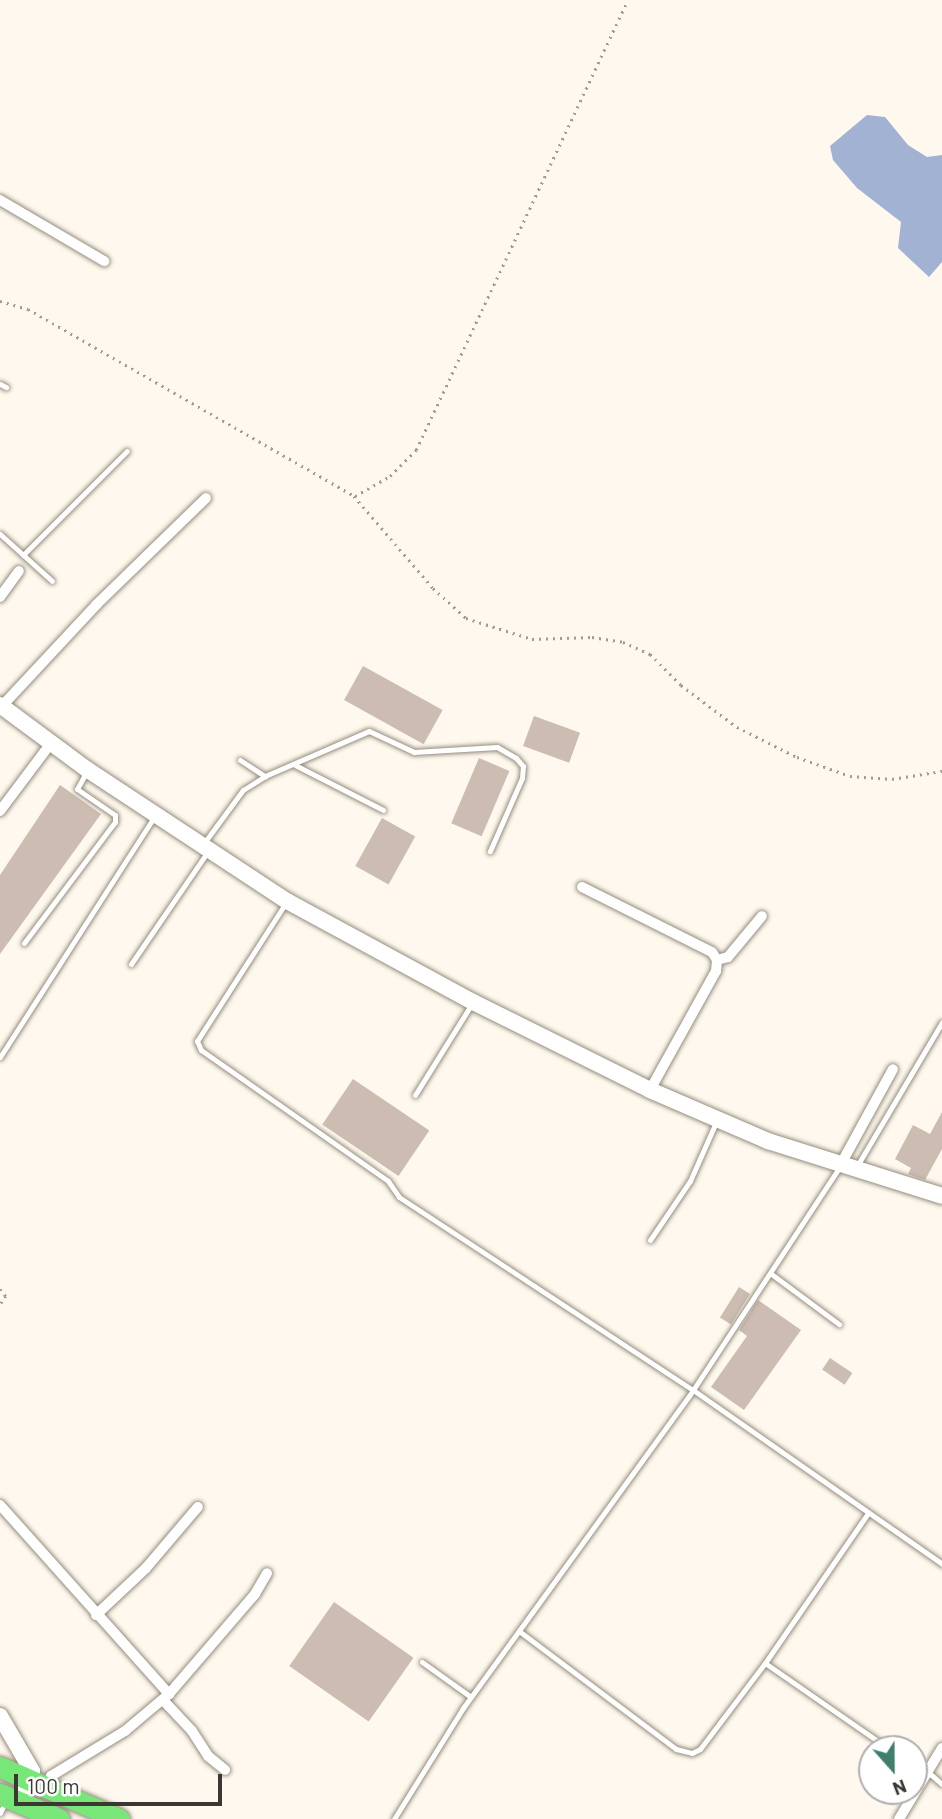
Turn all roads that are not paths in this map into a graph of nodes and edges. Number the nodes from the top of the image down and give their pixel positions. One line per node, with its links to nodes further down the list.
1 (0, 200): 2 (street)
2 (104, 261)
3 (127, 451): 6 (lane)
4 (206, 498): 10 (street)
5 (0, 534): 6 (lane)
6 (23, 555): 8 (lane)
7 (19, 571): 9 (street)
8 (52, 581)
9 (0, 597)
10 (1, 706): 11 (street)
11 (51, 743): 14 (street); 17 (street)
12 (240, 760): 15 (lane)
13 (295, 765): 15 (lane); 16 (lane); 20 (lane)
14 (88, 770): 18 (street); 24 (lane)
15 (265, 776): 19 (lane)
16 (383, 810)
17 (0, 811)
18 (156, 814): 19 (street); 29 (lane)
19 (206, 846): 22 (street); 26 (lane)
20 (491, 851)
21 (582, 887): 25 (street)
22 (287, 901): 27 (street); 39 (lane)
23 (762, 916): 25 (street)
24 (24, 943)
25 (717, 960): 31 (street)
26 (131, 964)
27 (473, 1002): 31 (street); 32 (lane)
28 (942, 1022): 34 (lane)
29 (0, 1057)
30 (893, 1069): 34 (street)
31 (650, 1090): 33 (street)
32 (415, 1095)
33 (717, 1119): 34 (street); 36 (lane)
34 (848, 1167): 35 (street); 37 (lane)
35 (942, 1196)
36 (650, 1240)
37 (770, 1273): 38 (lane); 39 (lane)
38 (839, 1324)
39 (692, 1390): 42 (lane); 46 (lane)
40 (0, 1505): 45 (street)
41 (198, 1507): 45 (street)
42 (868, 1513): 43 (lane); 48 (lane)
43 (942, 1564)
44 (267, 1573): 49 (street)
45 (96, 1615): 49 (street)
46 (519, 1631): 48 (lane); 50 (lane)
47 (422, 1662): 50 (lane)
48 (765, 1663): 52 (lane)
49 (166, 1697): 54 (street); 56 (street)
50 (471, 1697): 61 (lane)
51 (0, 1716): 56 (street)
52 (870, 1735)
53 (942, 1748): 55 (street)
54 (225, 1770)
55 (928, 1772): 57 (lane)
56 (13, 1773): 58 (street); 60 (highway)
57 (942, 1784)
58 (12, 1803): 59 (highway)
59 (59, 1819)
60 (118, 1819)
61 (394, 1819)

